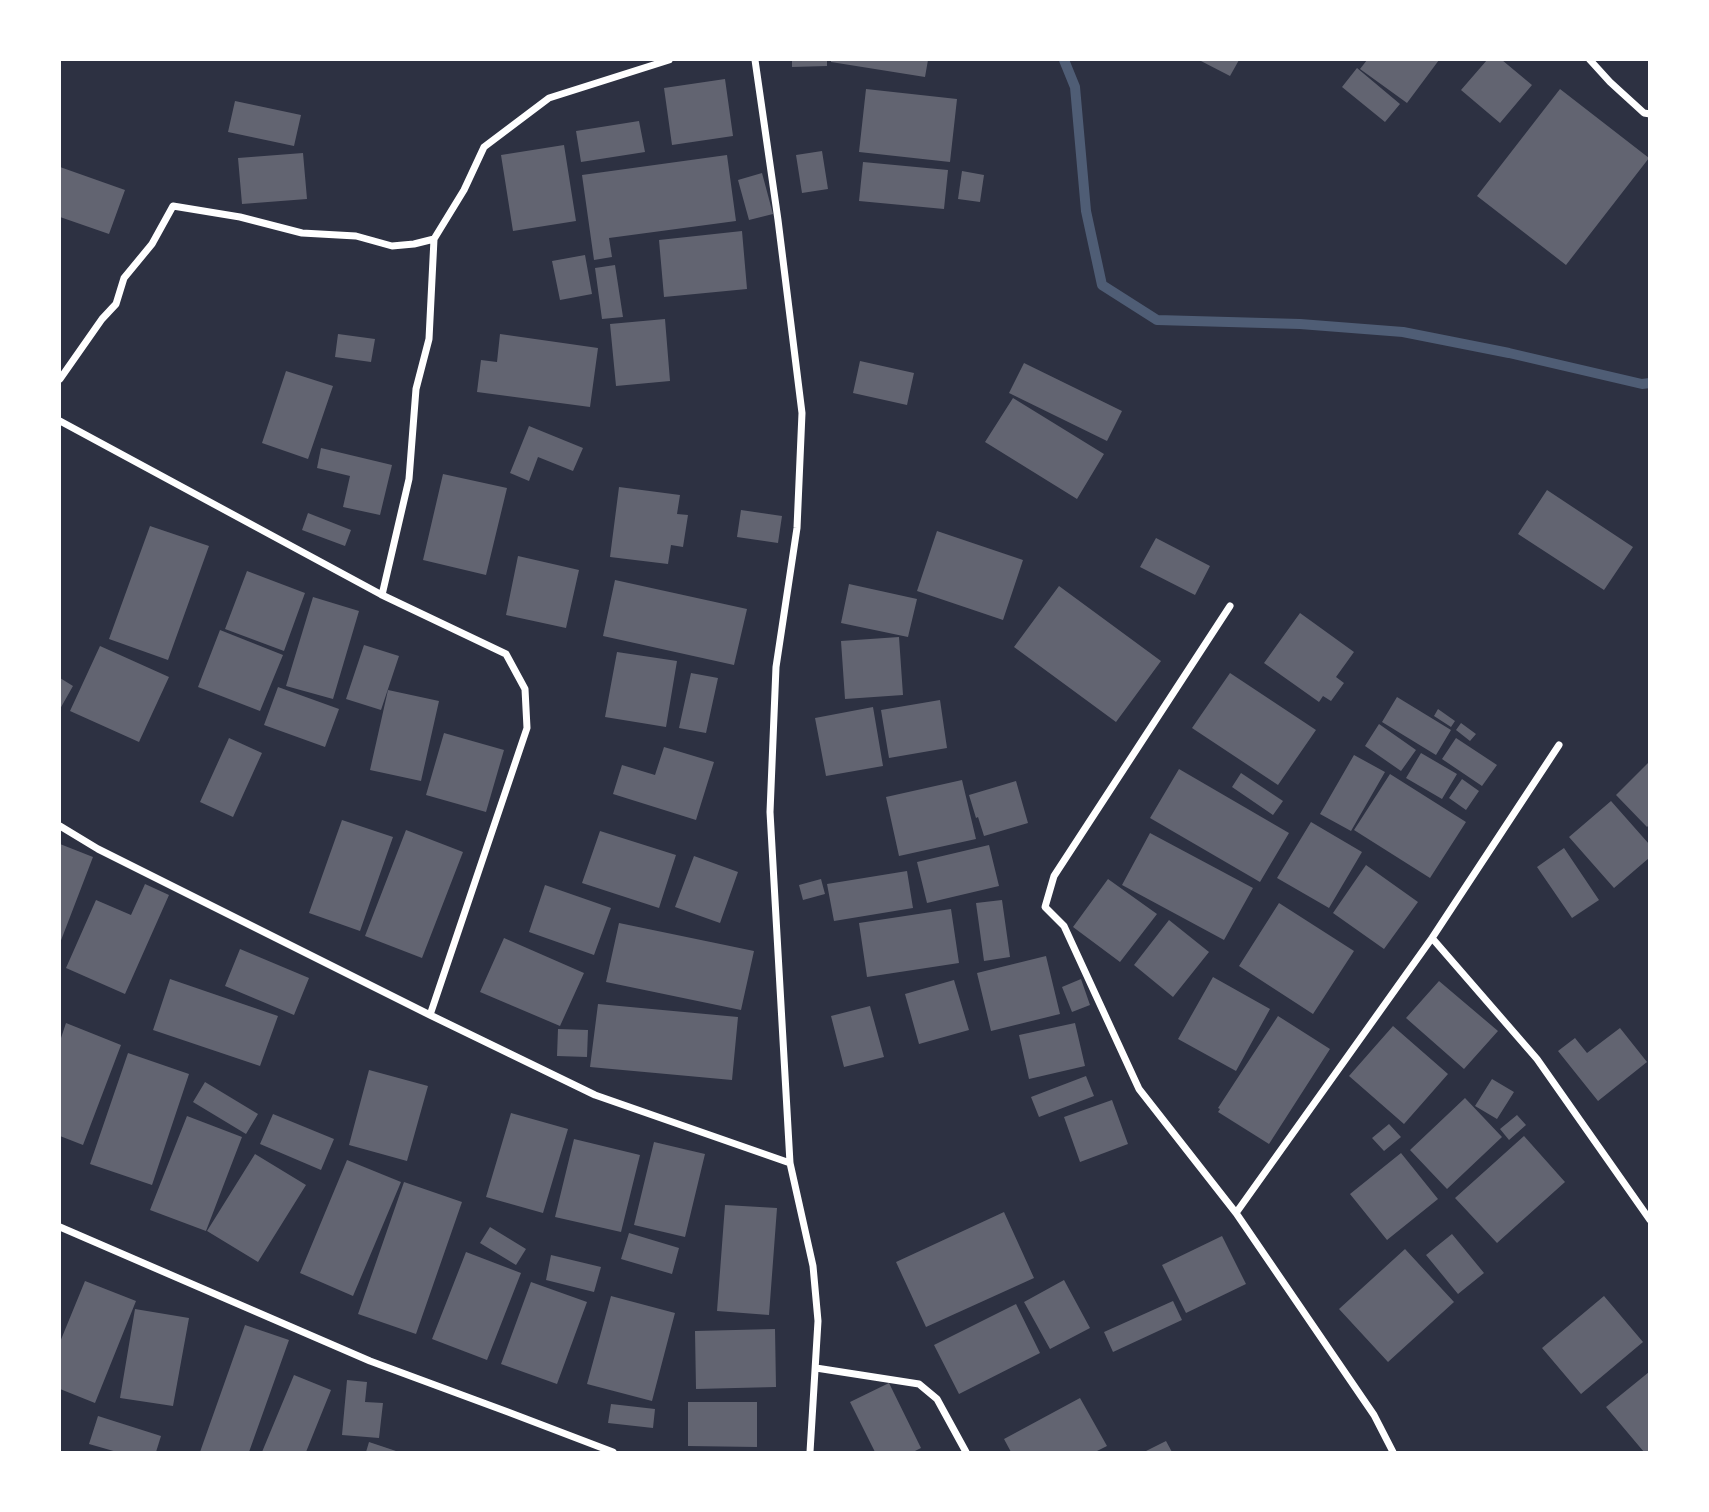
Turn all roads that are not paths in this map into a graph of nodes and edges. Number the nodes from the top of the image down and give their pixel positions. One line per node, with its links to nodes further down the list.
1 (669, 60): 5 (street)
2 (755, 60): 14 (street)
3 (1590, 60): 4 (street)
4 (1650, 114)
5 (434, 239): 6 (street); 8 (street)
6 (60, 379)
7 (60, 421): 8 (street)
8 (382, 595): 13 (street)
9 (1230, 606): 15 (street)
10 (1559, 745): 12 (street)
11 (60, 826): 13 (street)
12 (1432, 938): 15 (street); 16 (street)
13 (430, 1015): 14 (street)
14 (790, 1163): 18 (street)
15 (1236, 1213): 22 (street)
16 (1650, 1220)
17 (60, 1227): 19 (street)
18 (816, 1368): 20 (street); 21 (street)
19 (613, 1452)
20 (810, 1452)
21 (966, 1452)
22 (1393, 1452)

